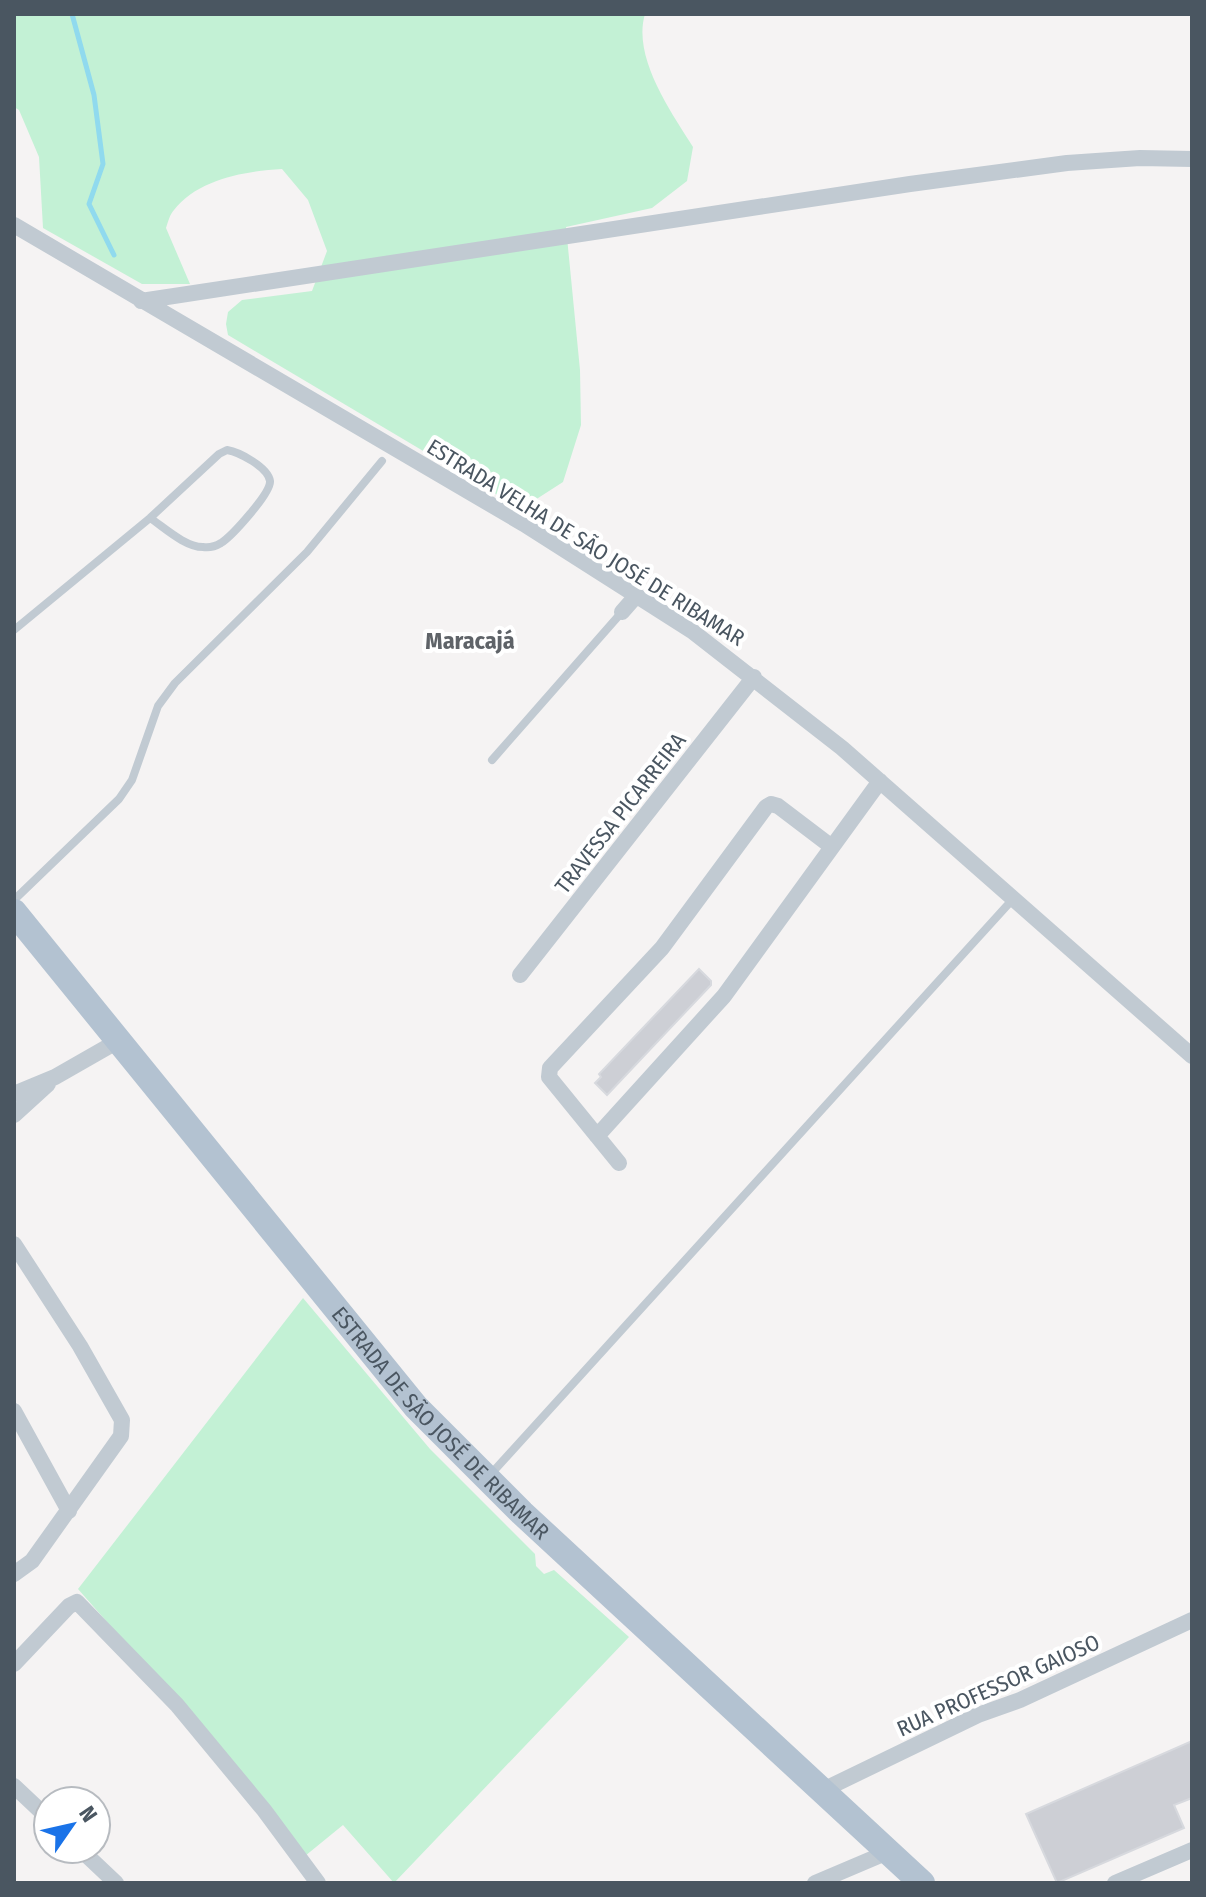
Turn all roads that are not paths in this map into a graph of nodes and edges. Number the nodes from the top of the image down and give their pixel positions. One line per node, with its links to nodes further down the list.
1 (1192, 159): 3 (street)
2 (14, 225): 3 (street, ESTRADA VELHA DE SÃO JOSÉ DE RIBAMAR)
3 (141, 301): 4 (street, ESTRADA VELHA DE SÃO JOSÉ DE RIBAMAR)
4 (395, 447): 5 (street); 7 (street, ESTRADA VELHA DE SÃO JOSÉ DE RIBAMAR)
5 (382, 461): 15 (lane)
6 (150, 518): 6 (lane); 9 (lane)
7 (636, 596): 8 (street); 10 (street, ESTRADA VELHA DE SÃO JOSÉ DE RIBAMAR)
8 (622, 612): 11 (lane)
9 (14, 630)
10 (754, 677): 12 (street, ESTRADA VELHA DE SÃO JOSÉ DE RIBAMAR); 17 (street, TRAVESSA PICARREIRA)
11 (492, 760)
12 (880, 781): 13 (street); 14 (street, ESTRADA VELHA DE SÃO JOSÉ DE RIBAMAR)
13 (832, 847): 23 (street); 23 (street)
14 (1014, 899): 19 (street, ESTRADA VELHA DE SÃO JOSÉ DE RIBAMAR); 27 (lane)
15 (14, 900)
16 (14, 912): 18 (main road, ESTRADA DE SÃO JOSÉ DE RIBAMAR)
17 (520, 975)
18 (118, 1041): 20 (street); 27 (main road, ESTRADA DE SÃO JOSÉ DE RIBAMAR)
19 (1192, 1056)
20 (55, 1077): 21 (street); 22 (street)
21 (14, 1094)
22 (14, 1115)
23 (597, 1136): 24 (street)
24 (619, 1163)
25 (14, 1244): 28 (street)
26 (14, 1411): 28 (street)
27 (487, 1479): 33 (main road, ESTRADA DE SÃO JOSÉ DE RIBAMAR)
28 (69, 1511): 29 (street)
29 (14, 1574)
30 (1192, 1620): 33 (street, RUA PROFESSOR GAIOSO)
31 (14, 1664): 39 (street)
32 (14, 1786): 34 (street)
33 (823, 1790): 36 (main road, ESTRADA DE SÃO JOSÉ DE RIBAMAR)
34 (32, 1803)
35 (1192, 1850): 42 (street)
36 (888, 1852): 40 (street); 41 (main road, ESTRADA DE SÃO JOSÉ DE RIBAMAR)
37 (97, 1865): 38 (street)
38 (116, 1883)
39 (318, 1883)
40 (815, 1883)
41 (922, 1883)
42 (1115, 1883)

